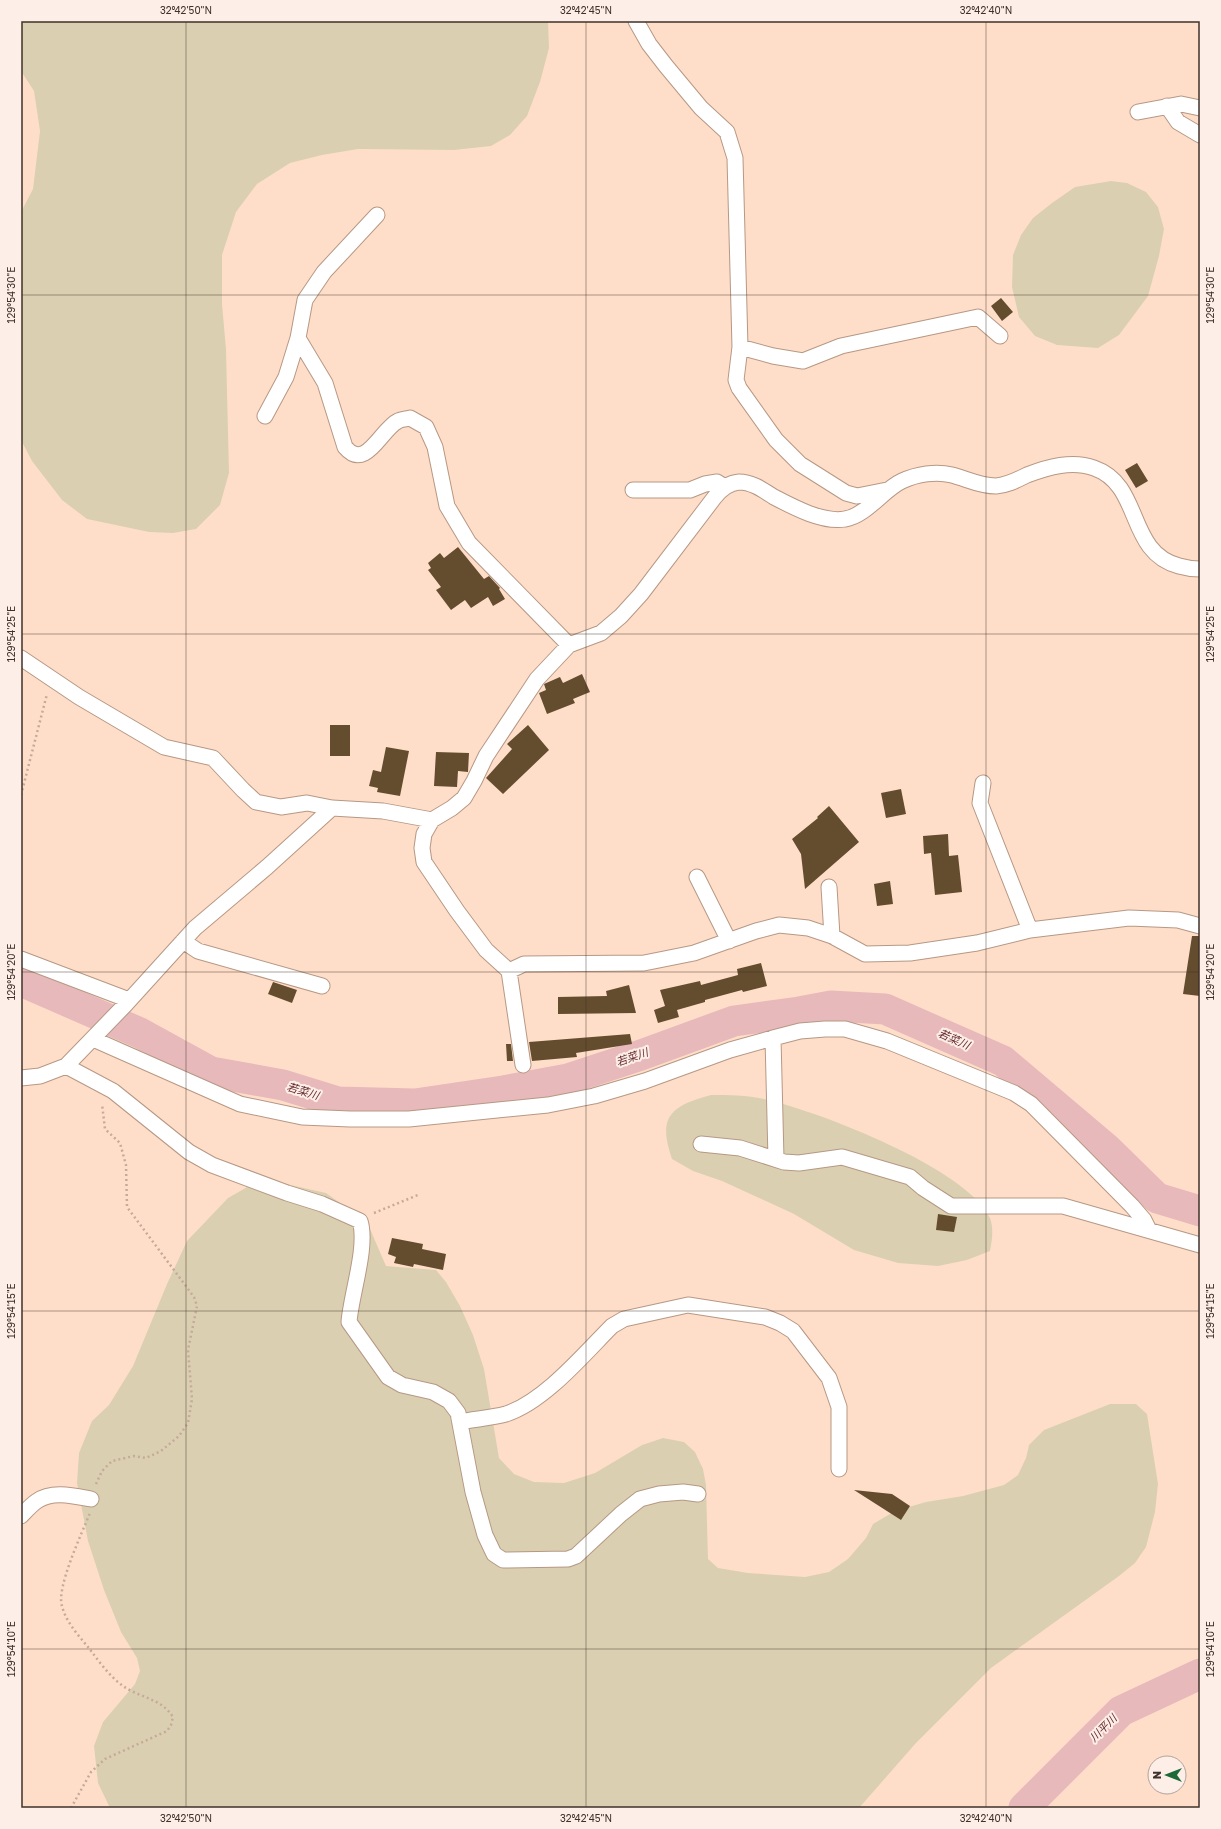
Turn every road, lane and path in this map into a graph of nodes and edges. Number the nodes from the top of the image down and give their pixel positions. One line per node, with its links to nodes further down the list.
1 (636, 21): 9 (street)
2 (1167, 106): 3 (street); 4 (street); 5 (street)
3 (1200, 108)
4 (1138, 112)
5 (1200, 135)
6 (378, 215): 8 (street)
7 (1000, 336): 9 (street)
8 (298, 338): 10 (street); 15 (street)
9 (740, 348): 13 (street)
10 (265, 416)
11 (725, 487): 12 (street); 13 (street); 15 (street)
12 (632, 490)
13 (887, 490): 14 (street)
14 (1200, 569)
15 (569, 646): 21 (street)
16 (21, 658): 20 (street)
17 (48, 689): 19 (path)
18 (983, 783): 25 (street)
19 (21, 794)
20 (332, 808): 21 (street); 27 (street)
21 (432, 820): 30 (street)
22 (697, 877): 28 (street)
23 (828, 887): 26 (street)
24 (1200, 926): 25 (street)
25 (1030, 930): 26 (street)
26 (832, 936): 28 (street)
27 (184, 941): 31 (street); 32 (street)
28 (728, 941): 30 (street)
29 (21, 959): 32 (street)
30 (509, 971): 35 (street)
31 (322, 986)
32 (128, 1002): 33 (street)
33 (95, 1036): 34 (street); 36 (street)
34 (773, 1038): 40 (street); 43 (street)
35 (523, 1065)
36 (66, 1066): 37 (street); 38 (street)
37 (21, 1078)
38 (100, 1084): 42 (street); 48 (path)
39 (701, 1144): 40 (street)
40 (776, 1159): 43 (street)
41 (418, 1195): 42 (path)
42 (360, 1221): 45 (street)
43 (1149, 1230): 44 (street)
44 (1200, 1245)
45 (460, 1422): 46 (street); 47 (street)
46 (839, 1469)
47 (698, 1494)
48 (91, 1499): 49 (street); 50 (path)
49 (21, 1516)
50 (71, 1808)

